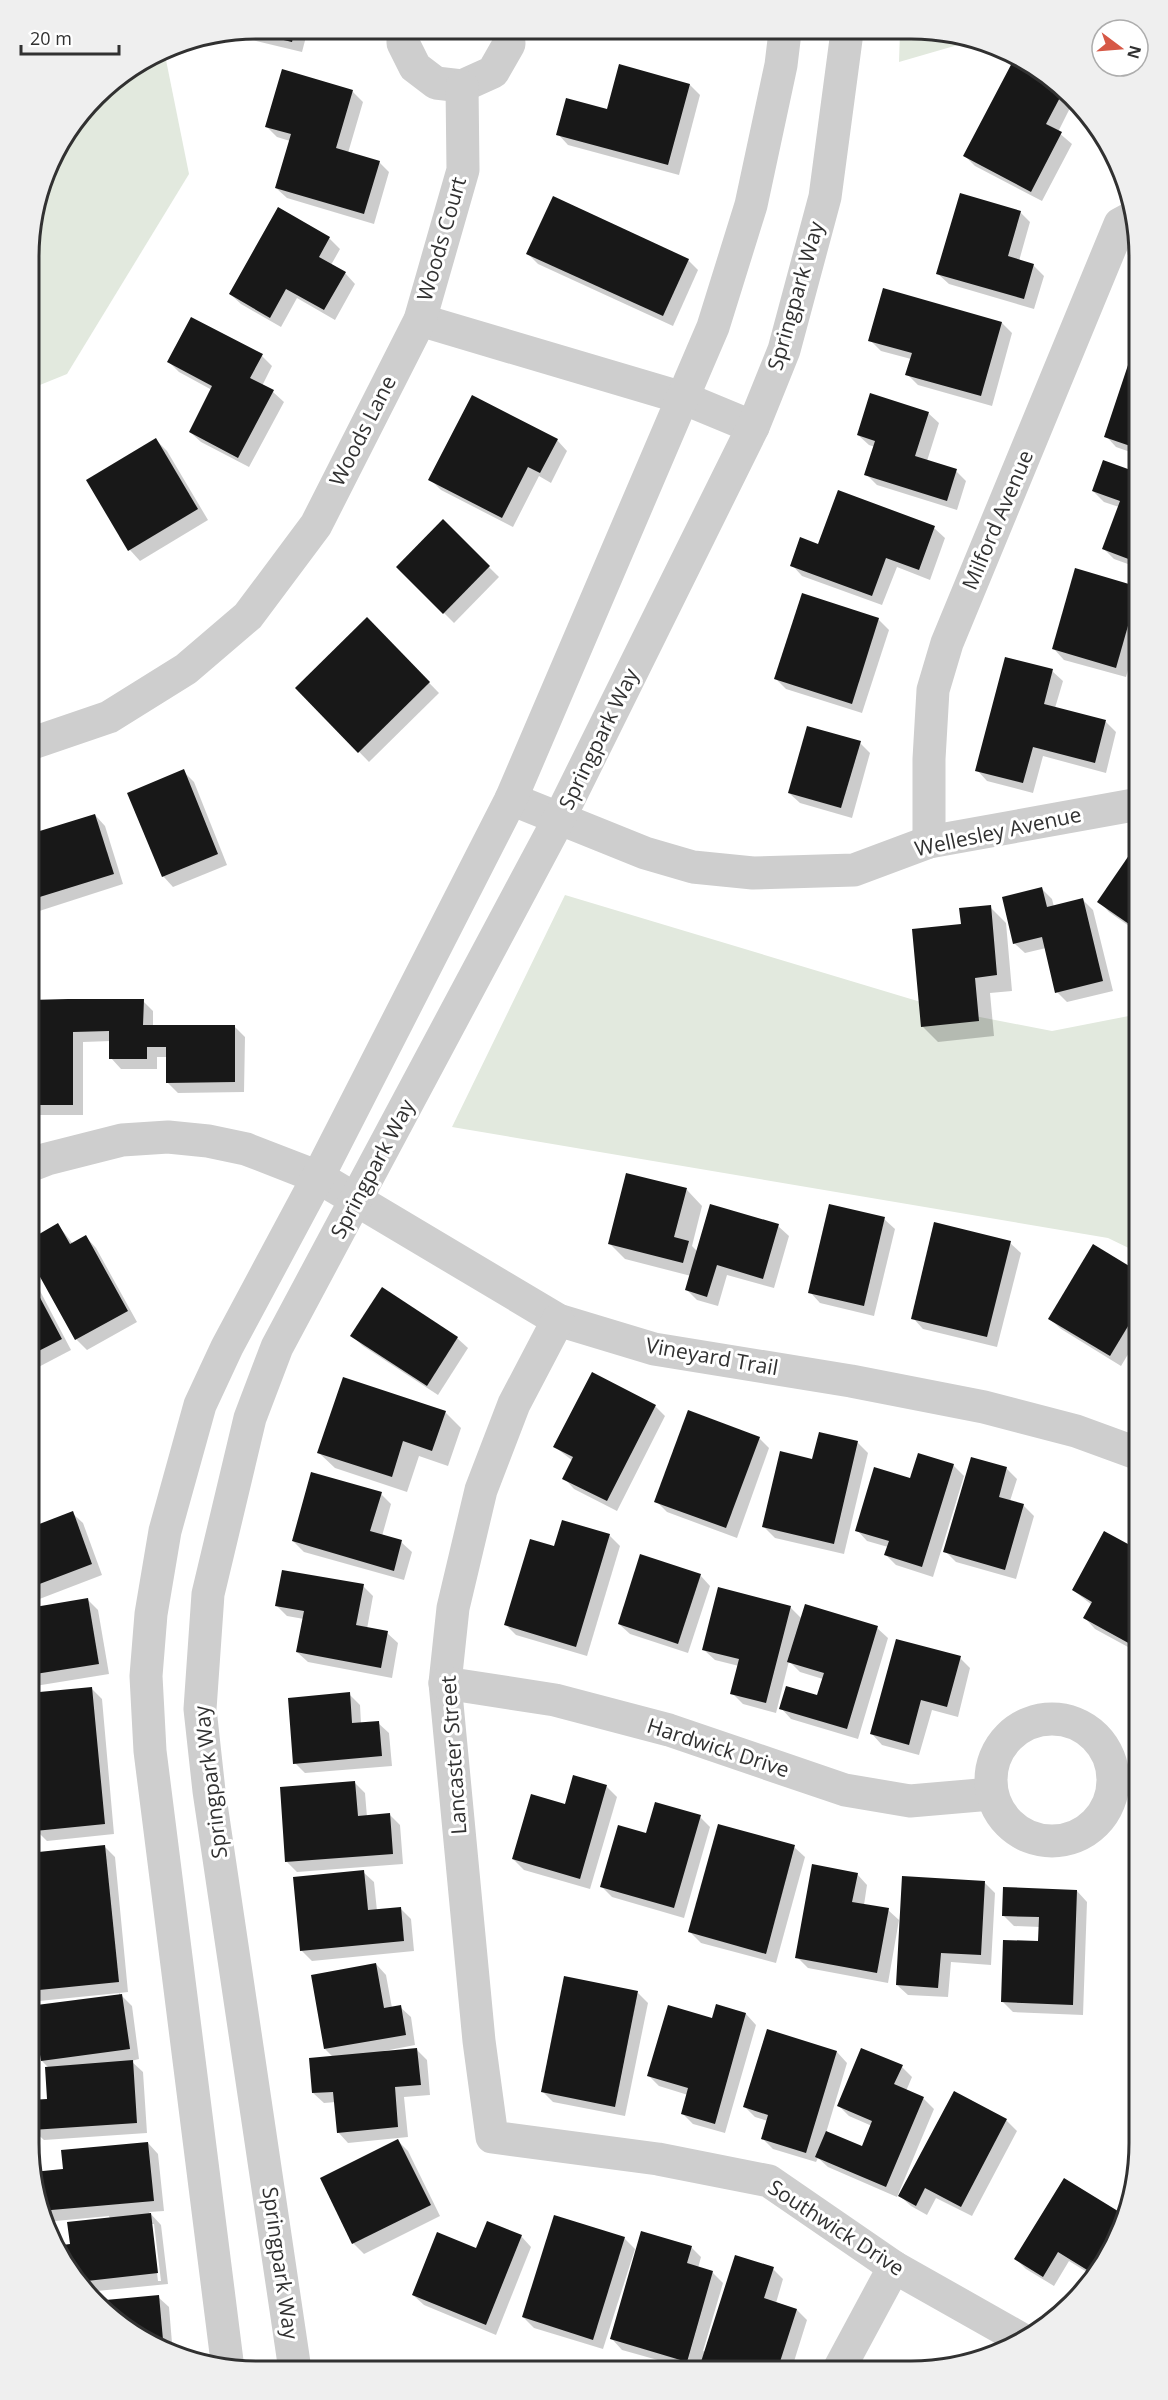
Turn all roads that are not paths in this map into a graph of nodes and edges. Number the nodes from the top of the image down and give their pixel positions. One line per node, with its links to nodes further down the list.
1 (403, 39): 5 (street)
2 (509, 39): 5 (street)
3 (784, 39): 8 (street)
4 (846, 39): 9 (street, Springpark Way)
5 (462, 86): 7 (street, Woods Court)
6 (1126, 221): 14 (street, Milford Avenue)
7 (420, 320): 8 (street); 10 (street, Woods Lane)
8 (683, 398): 9 (street); 11 (street)
9 (753, 427): 13 (street, Springpark Way)
10 (39, 741)
11 (511, 799): 13 (street, Wellesley Avenue); 16 (street)
12 (1129, 806): 14 (street, Wellesley Avenue)
13 (560, 817): 14 (street, Wellesley Avenue); 17 (street, Springpark Way)
14 (929, 842)
15 (39, 1162): 16 (street, Vineyard Trail)
16 (318, 1177): 17 (street, Vineyard Trail); 25 (street)
17 (357, 1199): 18 (street, Vineyard Trail); 26 (street, Springpark Way)
18 (558, 1320): 19 (street, Vineyard Trail); 20 (street, Lancaster Street)
19 (1129, 1450)
20 (445, 1683): 21 (street, Hardwick Drive); 22 (street, Lancaster Street)
21 (991, 1794)
22 (492, 2137): 23 (street, Southwick Drive)
23 (894, 2267): 24 (street, Southwick Drive); 27 (street)
24 (1014, 2335)
25 (227, 2359)
26 (294, 2361)
27 (843, 2361)

